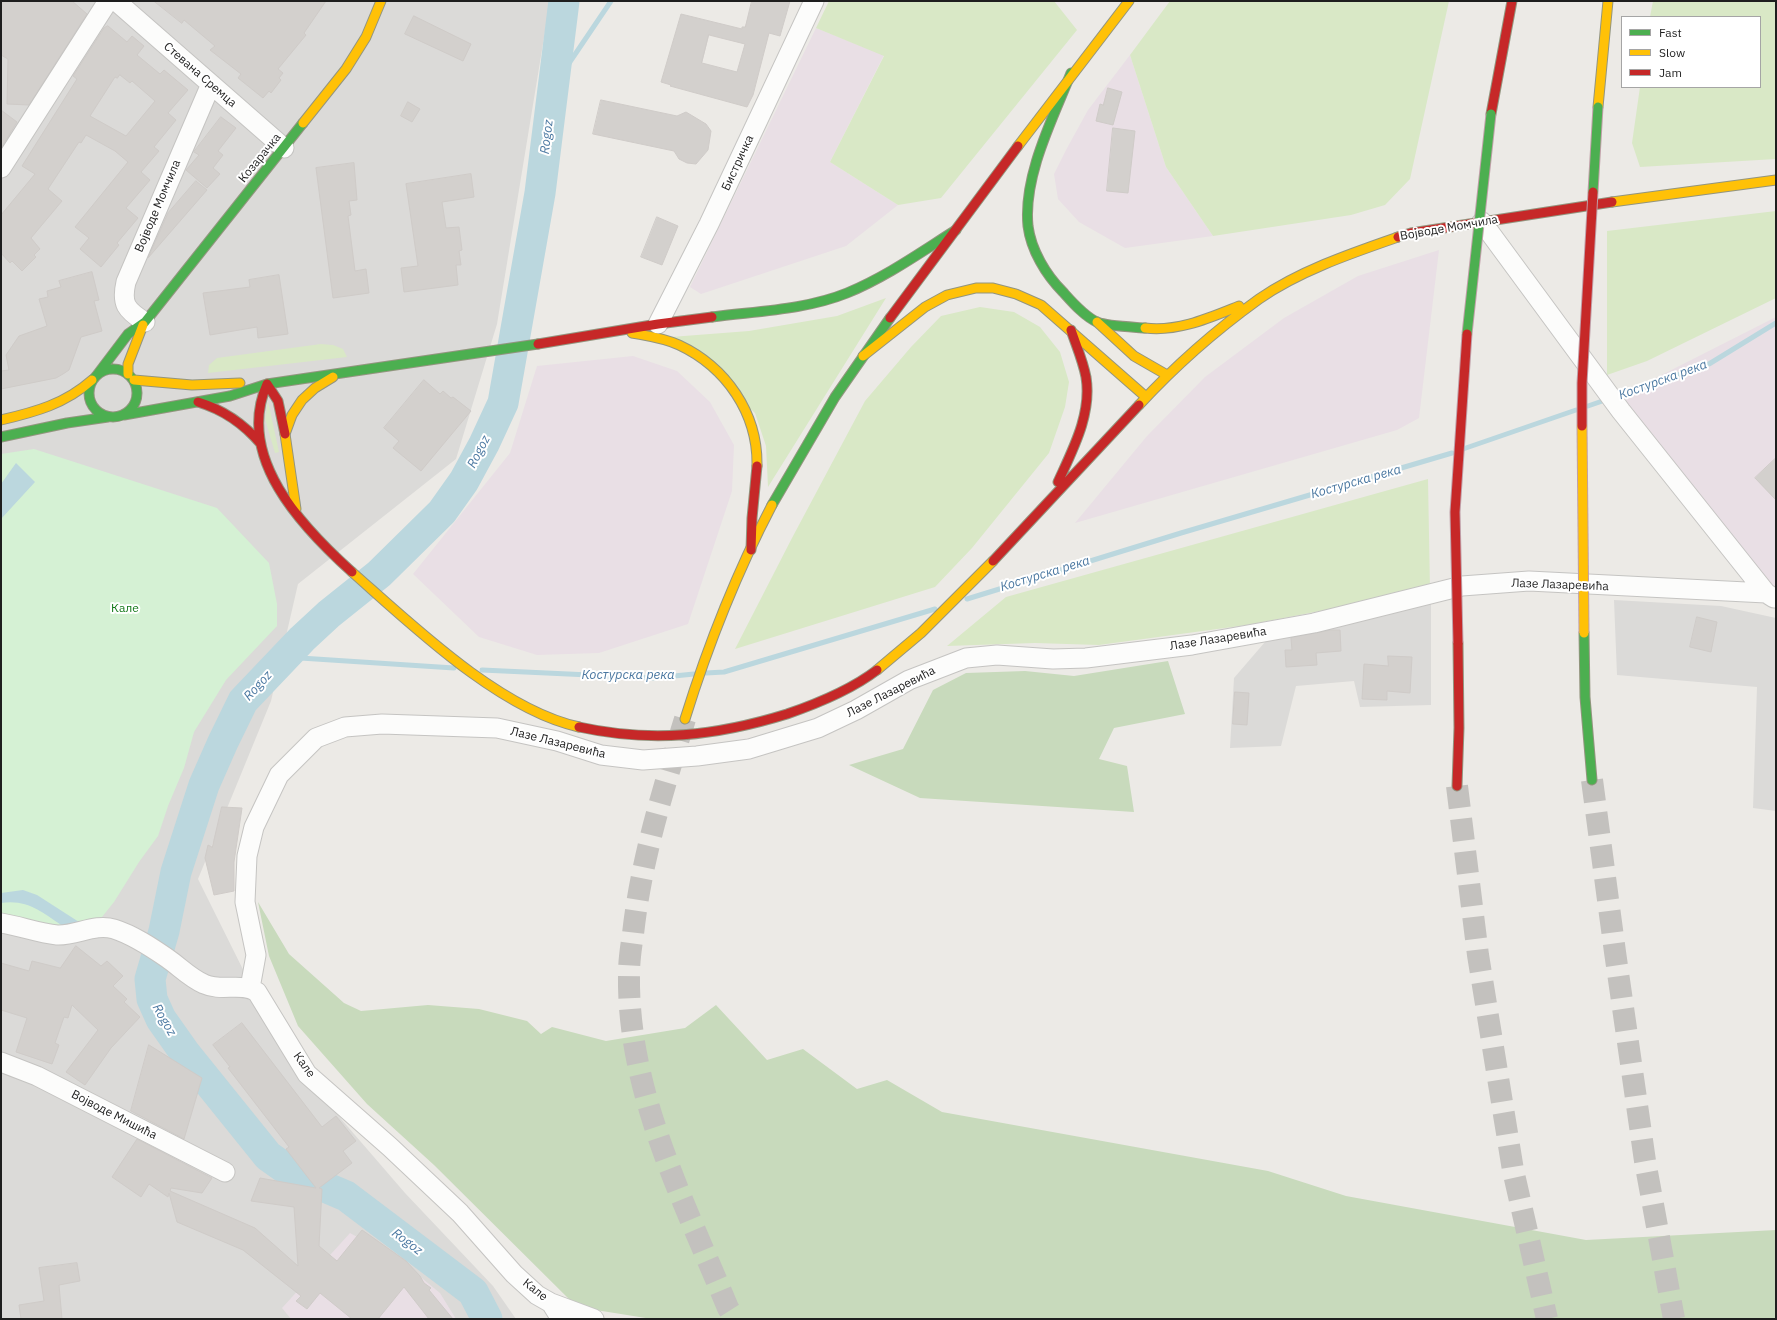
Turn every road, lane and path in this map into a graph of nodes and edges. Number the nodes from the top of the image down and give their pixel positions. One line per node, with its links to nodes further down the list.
1 (108, 1): 11 (street)
2 (116, 1): 9 (street, Стевана Сремца)
3 (381, 1): 10 (main road, Козарачка)
4 (814, 1): 18 (street, Бистричка)
5 (1129, 1): 8 (main road)
6 (1512, 1): 41 (main road, bridge)
7 (1608, 1): 40 (main road, bridge)
8 (1072, 73): 14 (main road); 17 (main road)
9 (211, 84): 10 (street, Стевана Сремца); 16 (street, Војводе Момчила)
10 (284, 148): 16 (main road, Козарачка)
11 (1, 168)
12 (1776, 180): 13 (main road, Војводе Момчила)
13 (1482, 222): 15 (main road, Војводе Момчила); 38 (street, Лазе Лазаревића)
14 (956, 230): 18 (main road); 21 (main road)
15 (1260, 298): 17 (main road); 23 (main road, Војводе Момчила)
16 (145, 322): 24 (main road, Козарачка); 25 (main road, Козарачка)
17 (1097, 322): 23 (main road)
18 (658, 324): 20 (main road)
19 (1071, 329): 21 (main road); 27 (main road); 35 (main road)
20 (610, 332): 22 (main road); 37 (main road)
21 (863, 356): 37 (main road)
22 (341, 373): 26 (main road); 32 (main road)
23 (1167, 375): 27 (main road, Војводе Момчила)
24 (131, 377): 25 (main road); 26 (main road); 29 (main road)
25 (95, 378): 30 (main road); 31 (main road)
26 (267, 384): 28 (main road); 32 (main road); 34 (main road)
27 (1146, 397): 35 (main road, Војводе Момчила)
28 (198, 402): 29 (main road); 34 (main road)
29 (124, 415): 30 (main road)
30 (108, 417): 33 (main road)
31 (1, 420)
32 (285, 434): 36 (main road)
33 (1, 437)
34 (261, 444): 36 (main road, Војводе Момчила)
35 (1051, 498): 36 (main road, Војводе Момчила)
36 (297, 515)
37 (751, 550): 39 (main road)
38 (1771, 596): 43 (street, Лазе Лазаревића)
39 (685, 719)
40 (1592, 780)
41 (1457, 786)
42 (1, 923): 43 (street)
43 (250, 988): 46 (street, Кале)
44 (1, 1062): 45 (street, Војводе Мишића)
45 (225, 1172)
46 (551, 1303): 47 (street, Кале); 48 (street)
47 (561, 1319)
48 (594, 1319)

